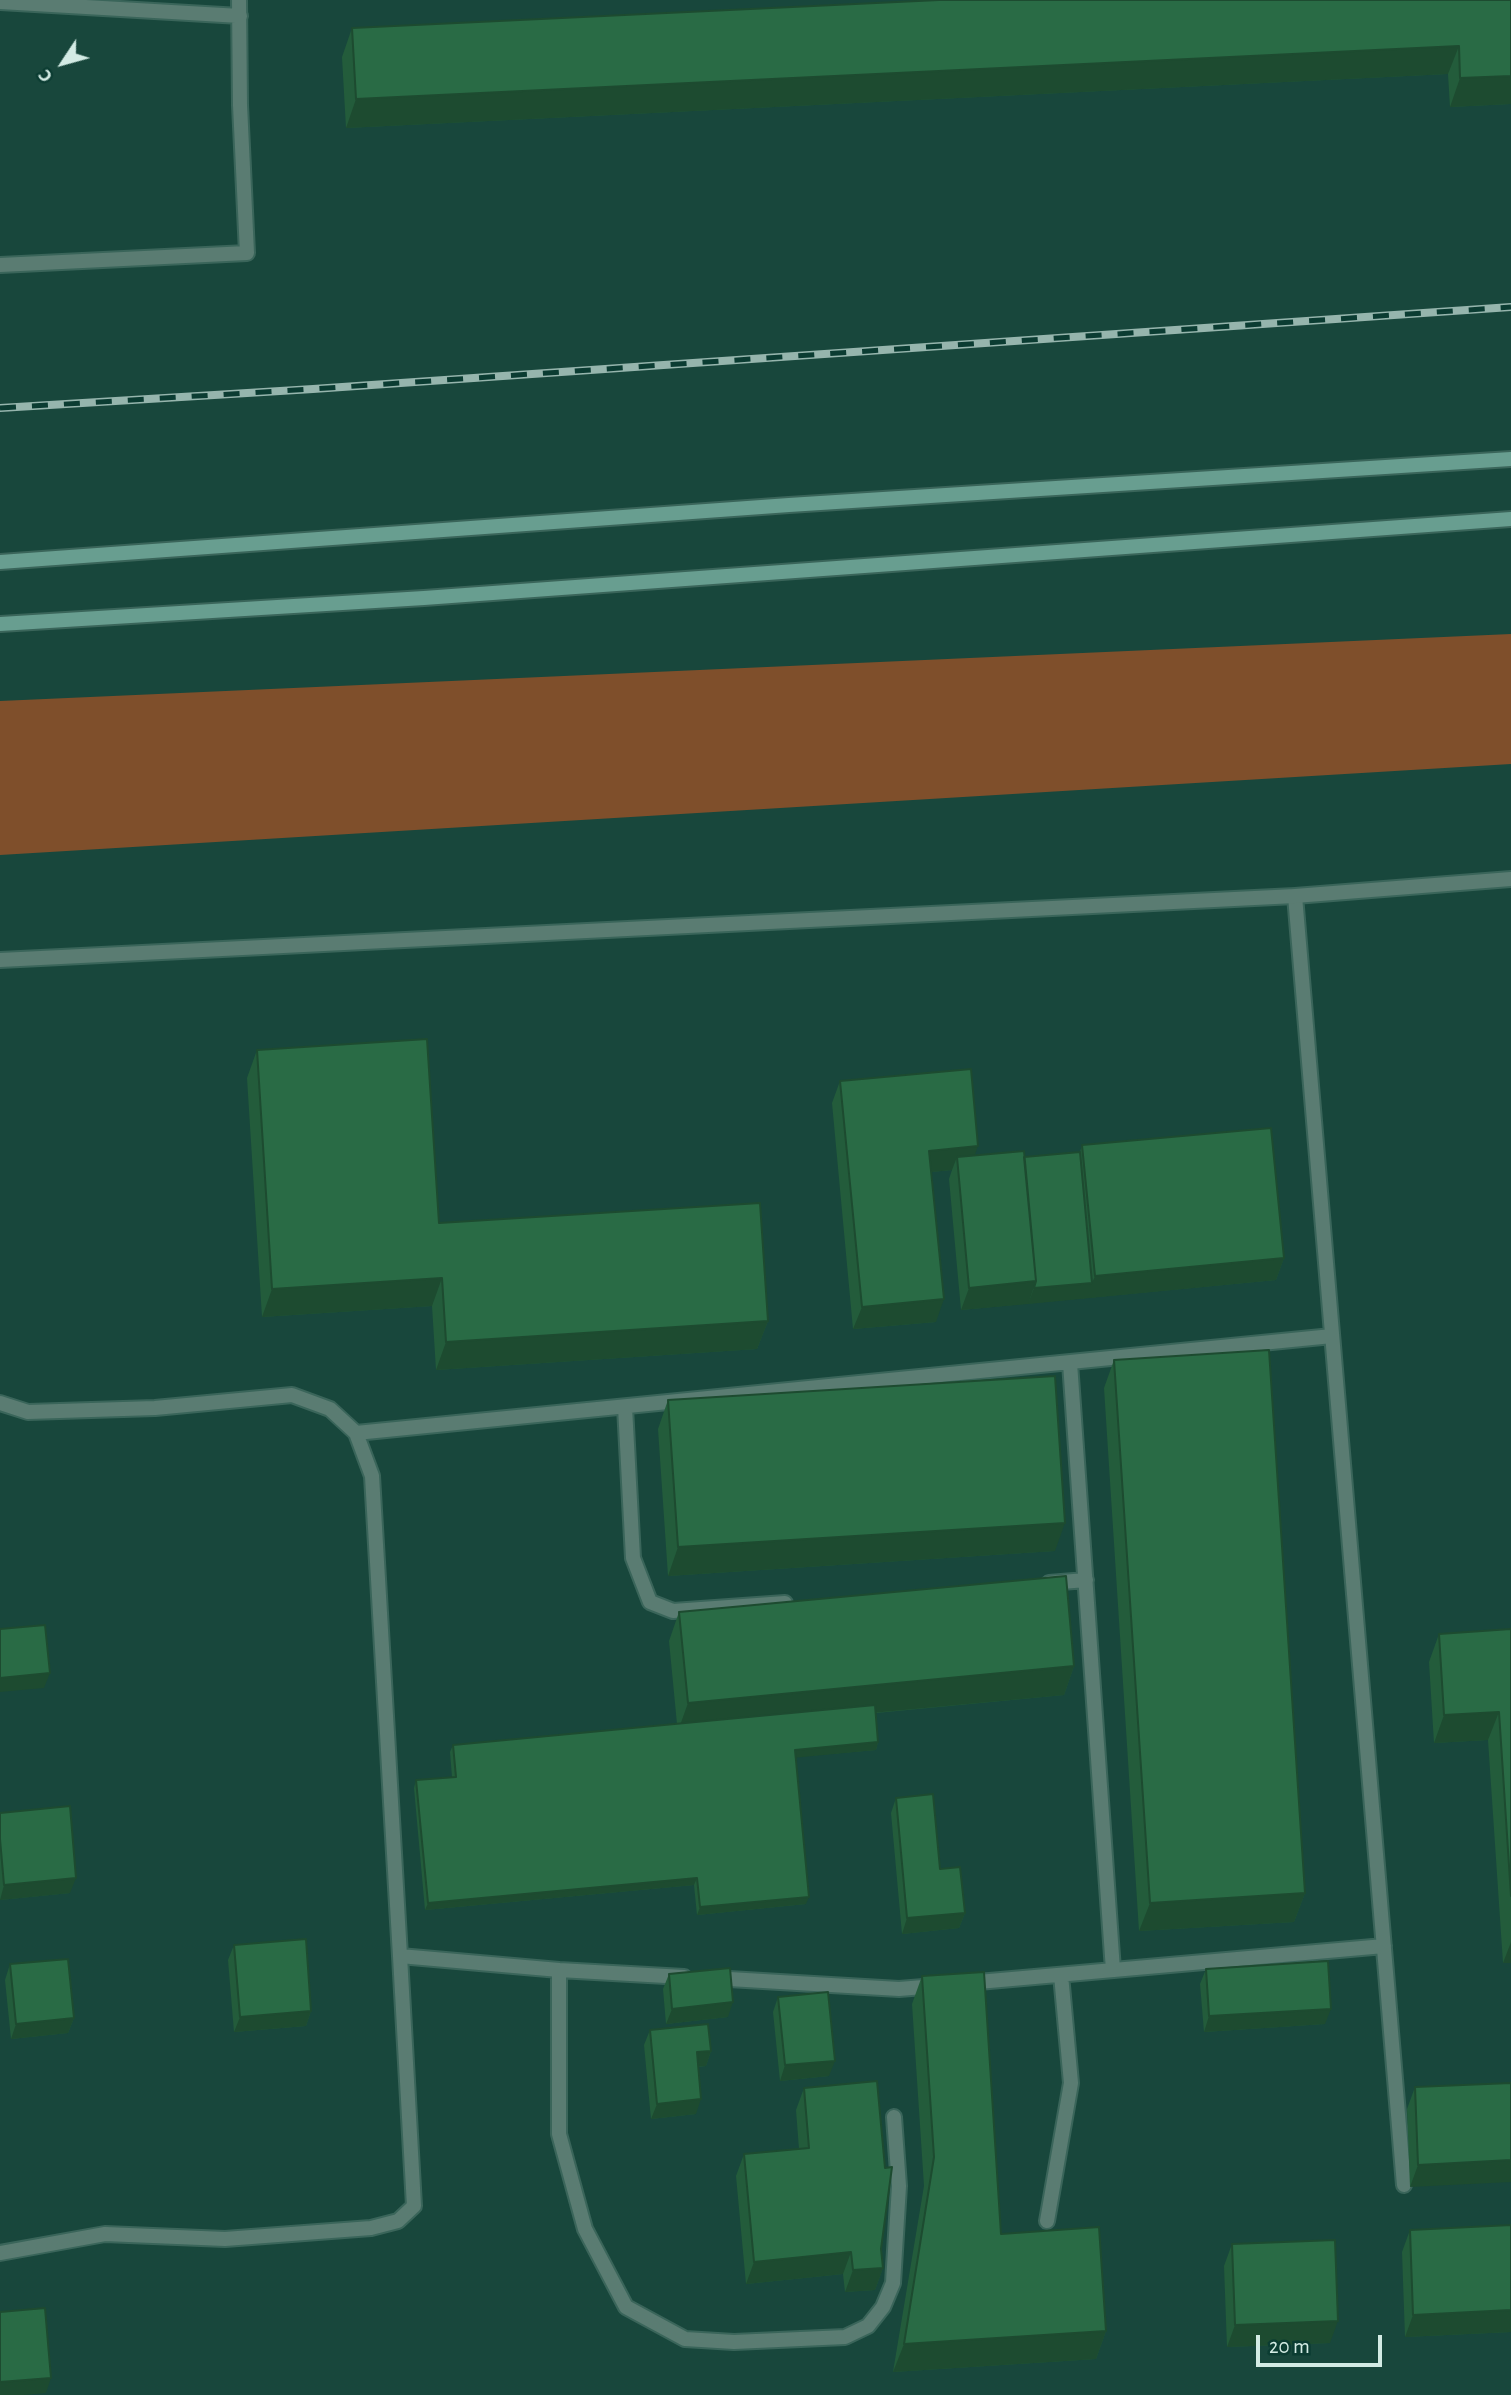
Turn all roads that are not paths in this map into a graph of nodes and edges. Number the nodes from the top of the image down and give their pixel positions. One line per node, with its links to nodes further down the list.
1 (239, 0): 3 (street)
2 (0, 2): 3 (street)
3 (240, 16): 4 (street)
4 (0, 265)
5 (1511, 459): 7 (main road)
6 (1511, 519): 8 (main road)
7 (0, 562)
8 (0, 624)
9 (1511, 879): 10 (street)
10 (1295, 895): 11 (street); 12 (street)
11 (0, 960)
12 (1332, 1336): 13 (street); 20 (street)
13 (1070, 1363): 15 (street); 17 (street)
14 (0, 1402): 16 (street)
15 (625, 1407): 16 (street); 19 (street)
16 (356, 1433): 21 (street)
17 (1086, 1580): 18 (street); 23 (street)
18 (1031, 1584)
19 (797, 1602)
20 (1384, 1946): 23 (street); 26 (street)
21 (400, 1956): 22 (street); 28 (street)
22 (559, 1970): 24 (street); 25 (street)
23 (1113, 1970): 24 (street)
24 (1061, 1975): 27 (street)
25 (894, 2117)
26 (1404, 2185)
27 (1047, 2221)
28 (0, 2253)

